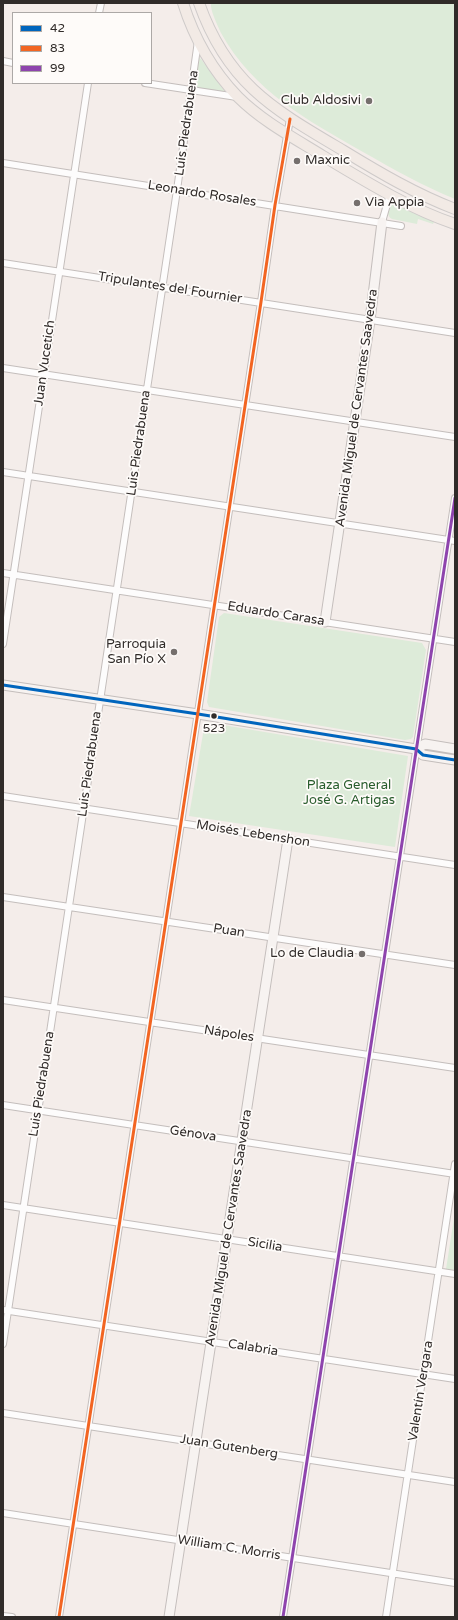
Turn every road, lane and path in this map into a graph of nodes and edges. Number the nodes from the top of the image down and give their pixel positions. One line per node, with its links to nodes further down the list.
1 (183, 3): 3 (main road)
2 (199, 3): 8 (main road)
3 (198, 41): 6 (street, Luis Piedrabuena); 7 (main road)
4 (88, 84): 11 (street, Juan Vucetich)
5 (152, 84): 6 (street)
6 (191, 90): 7 (street); 12 (street, Luis Piedrabuena)
7 (238, 97): 9 (main road)
8 (290, 119): 9 (street); 15 (main road)
9 (287, 134): 13 (main road); 14 (street)
10 (3, 163): 11 (street, Leonardo Rosales)
11 (73, 174): 12 (street, Leonardo Rosales); 20 (street, Juan Vucetich)
12 (177, 190): 14 (street, Leonardo Rosales); 21 (street, Luis Piedrabuena)
13 (390, 194): 16 (street, Avenida Miguel de Cervantes Saavedra); 17 (main road)
14 (275, 206): 16 (street, Leonardo Rosales); 22 (street)
15 (455, 209)
16 (382, 222): 18 (street, Leonardo Rosales); 23 (street, Avenida Miguel de Cervantes Saavedra)
17 (455, 224)
18 (401, 226)
19 (3, 263): 20 (street, Tripulantes del Fournier)
20 (58, 271): 21 (street, Tripulantes del Fournier); 26 (street, Juan Vucetich)
21 (163, 287): 22 (street, Tripulantes del Fournier); 27 (street, Luis Piedrabuena)
22 (261, 302): 23 (street, Tripulantes del Fournier); 28 (street)
23 (370, 320): 24 (street, Tripulantes del Fournier); 29 (street, Avenida Miguel de Cervantes Saavedra)
24 (455, 333)
25 (3, 368): 26 (street)
26 (43, 375): 27 (street); 32 (street, Juan Vucetich)
27 (147, 391): 28 (street); 33 (street, Luis Piedrabuena)
28 (245, 405): 29 (street); 35 (street)
29 (355, 422): 30 (street); 36 (street, Avenida Miguel de Cervantes Saavedra)
30 (455, 437)
31 (3, 472): 32 (street)
32 (28, 476): 33 (street); 39 (street, Juan Vucetich)
33 (132, 492): 35 (street); 40 (street, Luis Piedrabuena)
34 (455, 498): 37 (street)
35 (230, 507): 36 (street); 41 (street)
36 (340, 523): 37 (street); 42 (street, Avenida Miguel de Cervantes Saavedra)
37 (452, 540): 43 (street)
38 (3, 573): 39 (street, Eduardo Carasa)
39 (13, 574): 40 (street, Eduardo Carasa); 45 (street, Juan Vucetich)
40 (117, 590): 41 (street, Eduardo Carasa); 47 (street, Luis Piedrabuena)
41 (215, 605): 42 (street, Eduardo Carasa); 48 (street)
42 (326, 622): 43 (street, Eduardo Carasa)
43 (433, 638): 44 (street, Eduardo Carasa); 49 (street)
44 (455, 642)
45 (3, 644)
46 (3, 685): 47 (street)
47 (100, 699): 48 (street); 53 (street, Luis Piedrabuena)
48 (198, 714): 49 (street); 54 (street)
49 (416, 749): 50 (street); 51 (street); 56 (street)
50 (455, 749)
51 (455, 760)
52 (3, 796): 53 (street, Moisés Lebenshon)
53 (84, 808): 54 (street, Moisés Lebenshon); 59 (street, Luis Piedrabuena)
54 (182, 823): 55 (street, Moisés Lebenshon); 60 (street)
55 (288, 839): 56 (street, Moisés Lebenshon); 61 (street, Avenida Miguel de Cervantes Saavedra)
56 (400, 856): 57 (street, Moisés Lebenshon); 62 (street)
57 (455, 864)
58 (3, 897): 59 (street, Puan)
59 (69, 907): 60 (street, Puan); 65 (street, Luis Piedrabuena)
60 (167, 922): 61 (street, Puan); 66 (street)
61 (273, 938): 62 (street, Puan); 67 (street, Avenida Miguel de Cervantes Saavedra)
62 (385, 955): 63 (street, Puan); 68 (street)
63 (455, 965)
64 (3, 1000): 65 (street, Nápoles)
65 (54, 1007): 66 (street, Nápoles); 71 (street, Luis Piedrabuena)
66 (151, 1022): 67 (street, Nápoles); 72 (street)
67 (258, 1038): 68 (street, Nápoles); 73 (street, Avenida Miguel de Cervantes Saavedra)
68 (369, 1055): 69 (street, Nápoles); 74 (street)
69 (455, 1068)
70 (3, 1105): 71 (street, Génova)
71 (38, 1110): 72 (street, Génova); 78 (street, Luis Piedrabuena)
72 (136, 1125): 73 (street, Génova); 79 (street)
73 (242, 1141): 74 (street, Génova); 80 (street, Avenida Miguel de Cervantes Saavedra)
74 (353, 1159): 76 (street, Génova); 81 (street)
75 (455, 1164): 76 (street, Valentín Vergara)
76 (454, 1174): 82 (street, Valentín Vergara)
77 (3, 1205): 78 (street, Sicilia)
78 (24, 1208): 79 (street, Sicilia); 84 (street, Luis Piedrabuena)
79 (121, 1223): 80 (street, Sicilia); 85 (street)
80 (227, 1239): 81 (street, Sicilia); 86 (street, Avenida Miguel de Cervantes Saavedra)
81 (338, 1256): 82 (street, Sicilia); 88 (street)
82 (439, 1272): 83 (street, Sicilia); 89 (street, Valentín Vergara)
83 (455, 1274)
84 (5, 1311): 85 (street, Calabria); 87 (street, Luis Piedrabuena)
85 (105, 1326): 86 (street, Calabria); 92 (street)
86 (212, 1342): 88 (street, Calabria); 93 (street, Avenida Miguel de Cervantes Saavedra)
87 (3, 1344)
88 (322, 1359): 89 (street, Calabria); 94 (street)
89 (423, 1374): 90 (street, Calabria); 95 (street, Valentín Vergara)
90 (455, 1379)
91 (3, 1413): 92 (street, Juan Gutenberg)
92 (89, 1426): 93 (street, Juan Gutenberg); 98 (street)
93 (196, 1442): 94 (street, Juan Gutenberg); 99 (street, Avenida Miguel de Cervantes Saavedra)
94 (307, 1459): 95 (street, Juan Gutenberg); 100 (street)
95 (408, 1475): 96 (street, Juan Gutenberg); 101 (street, Valentín Vergara)
96 (455, 1482)
97 (3, 1513): 98 (street, William C. Morris)
98 (74, 1524): 99 (street, William C. Morris); 105 (street)
99 (181, 1541): 100 (street, William C. Morris); 106 (street, Avenida Miguel de Cervantes Saavedra)
100 (292, 1558): 101 (street, William C. Morris); 107 (street)
101 (393, 1573): 102 (street, William C. Morris); 108 (street, Valentín Vergara)
102 (455, 1582)
103 (3, 1616): 104 (street)
104 (12, 1617)
105 (59, 1617)
106 (170, 1617)
107 (283, 1617)
108 (386, 1617)

